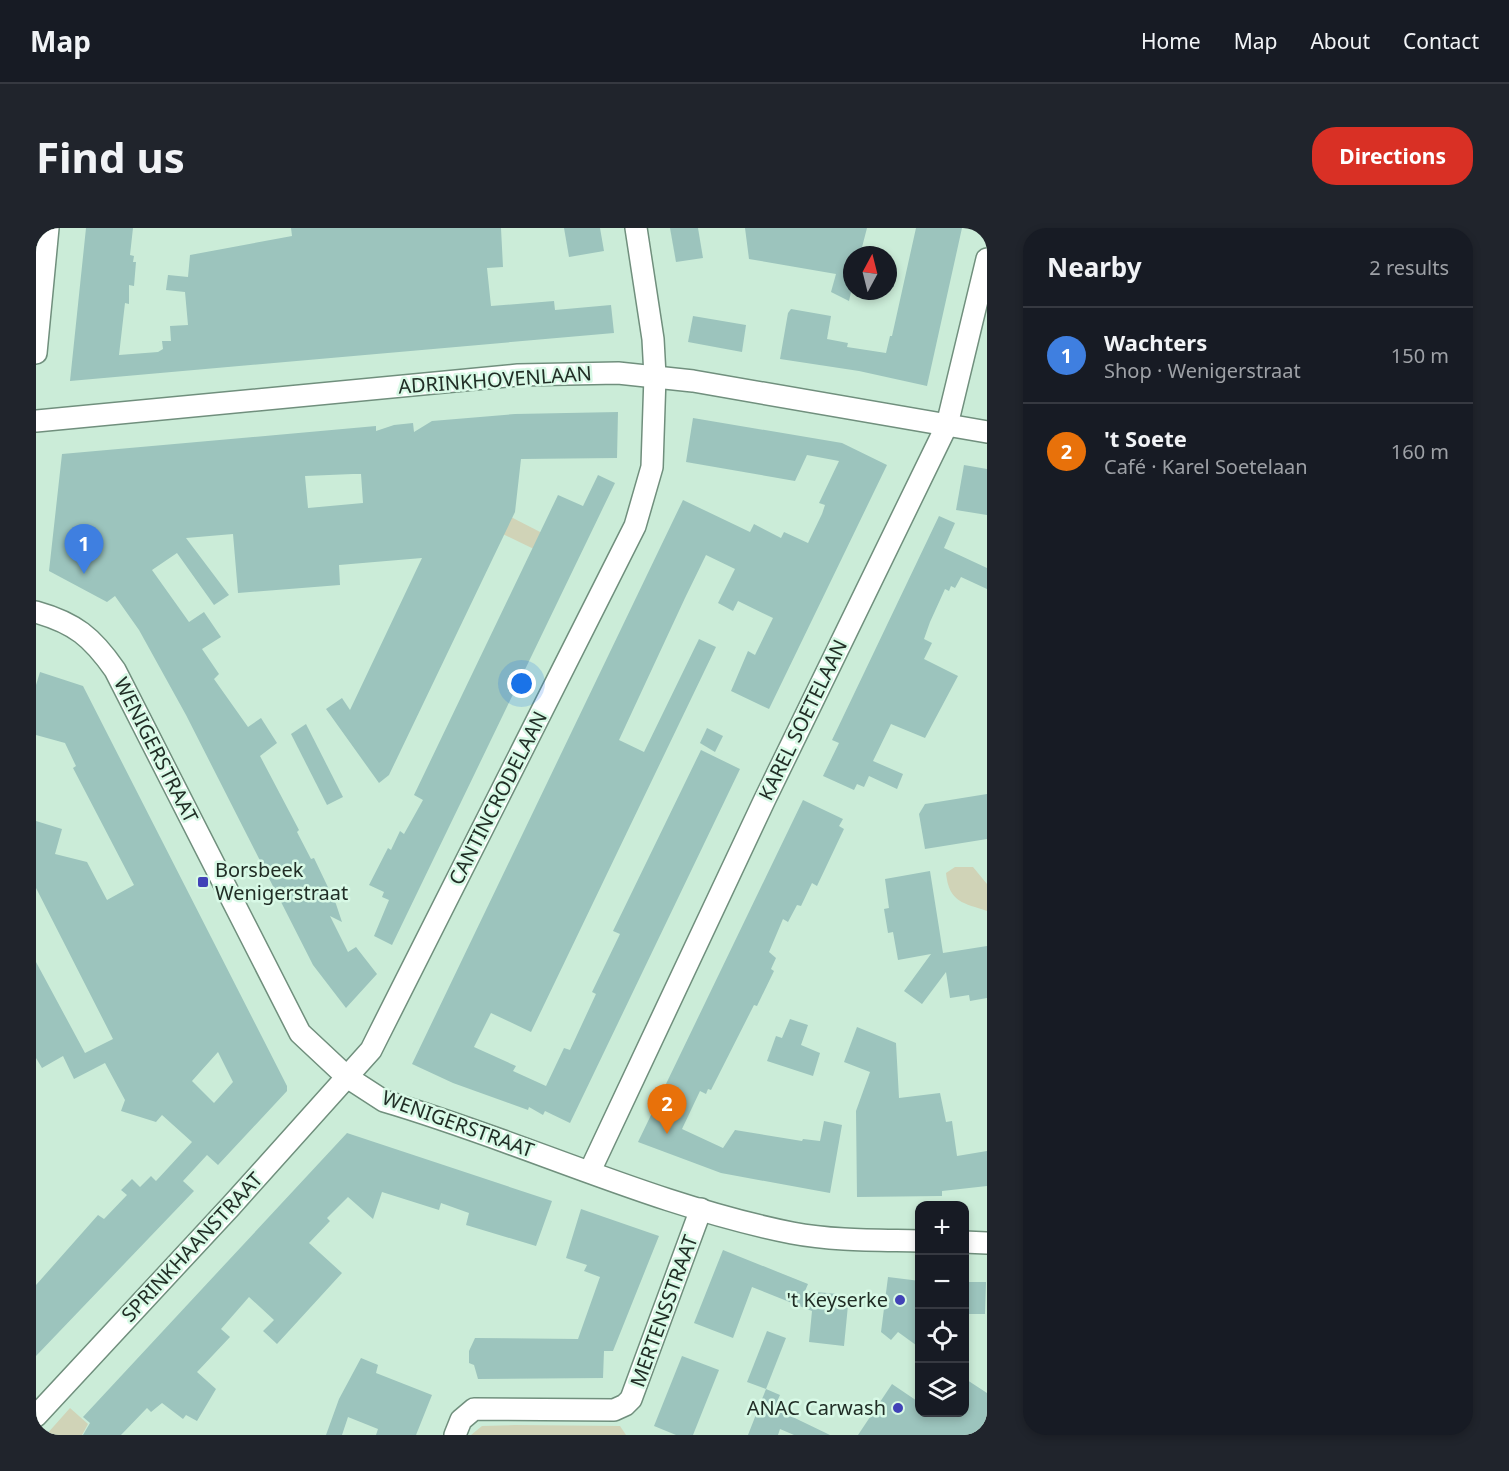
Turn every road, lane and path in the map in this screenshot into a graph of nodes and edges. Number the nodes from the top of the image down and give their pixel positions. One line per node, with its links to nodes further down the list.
1 (48, 228): 4 (street)
2 (636, 228): 5 (street, CANTINCRODELAAN)
3 (987, 259): 7 (street, KAREL SOETELAAN)
4 (36, 353)
5 (655, 376): 6 (street, ADRINKHOVENLAAN); 7 (street, ADRINKHOVENLAAN); 10 (street, CANTINCRODELAAN)
6 (36, 421)
7 (947, 424): 8 (street, ADRINKHOVENLAAN); 11 (street, KAREL SOETELAAN)
8 (987, 432)
9 (36, 612): 10 (street, WENIGERSTRAAT)
10 (347, 1077): 11 (street, WENIGERSTRAAT); 16 (street, SPRINKHAANSTRAAT)
11 (590, 1171): 12 (street, WENIGERSTRAAT)
12 (701, 1209): 13 (street, WENIGERSTRAAT); 17 (street, MERTENSSTRAAT)
13 (915, 1241)
14 (969, 1242): 15 (street)
15 (987, 1243)
16 (36, 1416)
17 (455, 1435)

